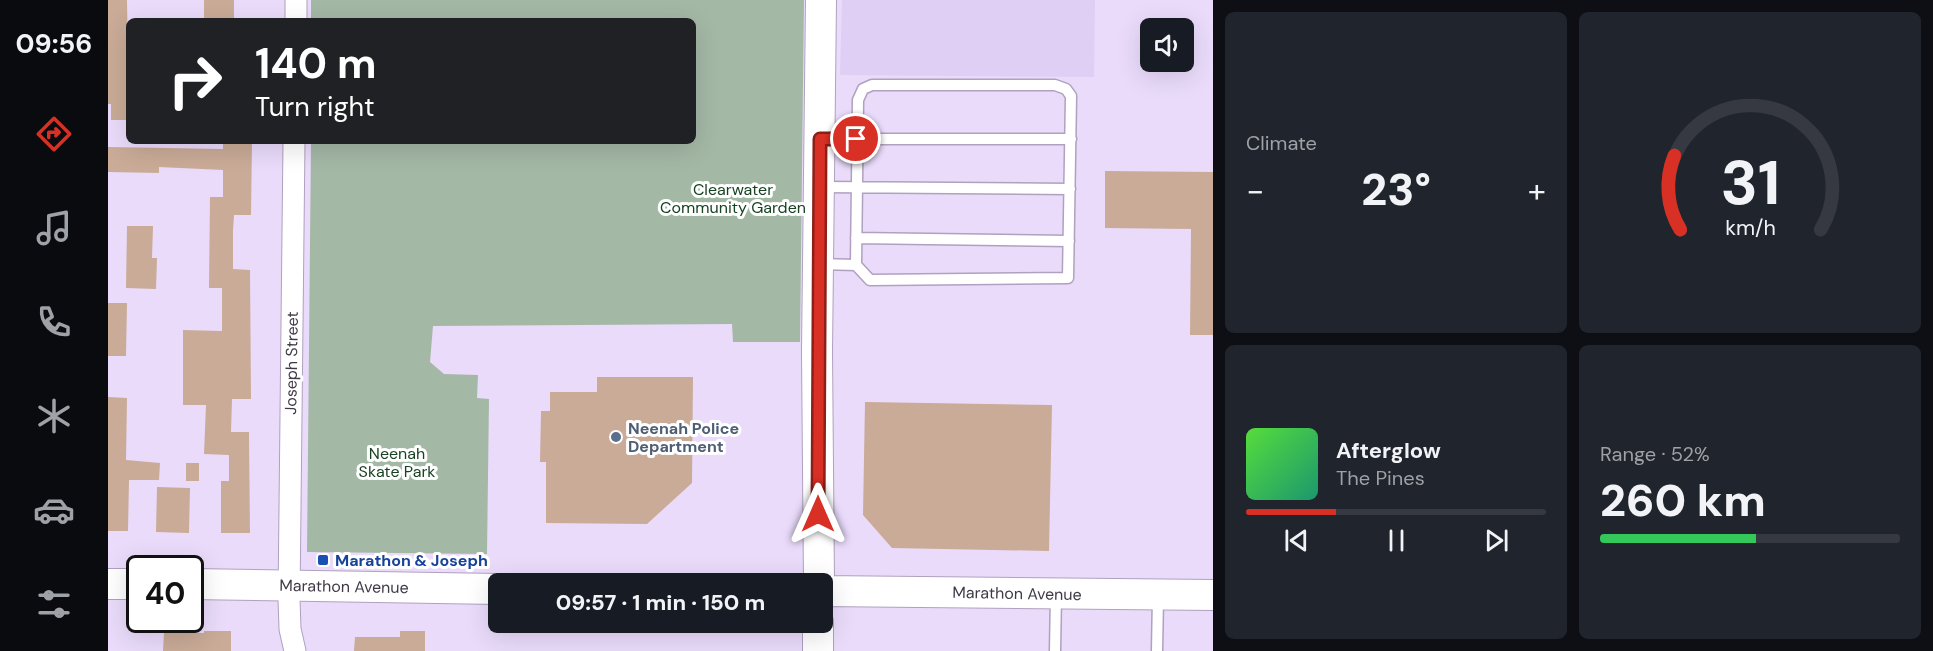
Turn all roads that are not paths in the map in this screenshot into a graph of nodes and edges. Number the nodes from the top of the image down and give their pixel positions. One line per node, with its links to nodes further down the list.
1 (296, 0): 3 (street)
2 (821, 0): 4 (street)
3 (296, 18)
4 (820, 139): 5 (lane); 8 (street)
5 (856, 139): 6 (lane); 6 (lane); 9 (lane)
6 (1071, 139): 10 (lane)
7 (294, 144): 19 (street, Joseph Street)
8 (819, 187): 9 (lane); 13 (street)
9 (856, 187): 10 (lane); 11 (lane)
10 (1070, 189): 12 (lane)
11 (856, 238): 12 (lane); 14 (lane)
12 (1069, 241): 14 (lane)
13 (818, 264): 14 (lane); 15 (street)
14 (856, 265)
15 (819, 573)
16 (108, 584): 17 (street)
17 (126, 584)
18 (204, 584): 19 (street, Marathon Avenue)
19 (289, 584): 20 (street, Marathon Avenue); 26 (street, Joseph Street)
20 (488, 589)
21 (833, 591): 22 (street, Marathon Avenue)
22 (1056, 594): 23 (street, Marathon Avenue); 28 (lane)
23 (1158, 595): 24 (street, Marathon Avenue); 29 (lane)
24 (1213, 595)
25 (818, 633): 27 (street)
26 (295, 651)
27 (818, 651)
28 (1055, 651)
29 (1157, 651)

